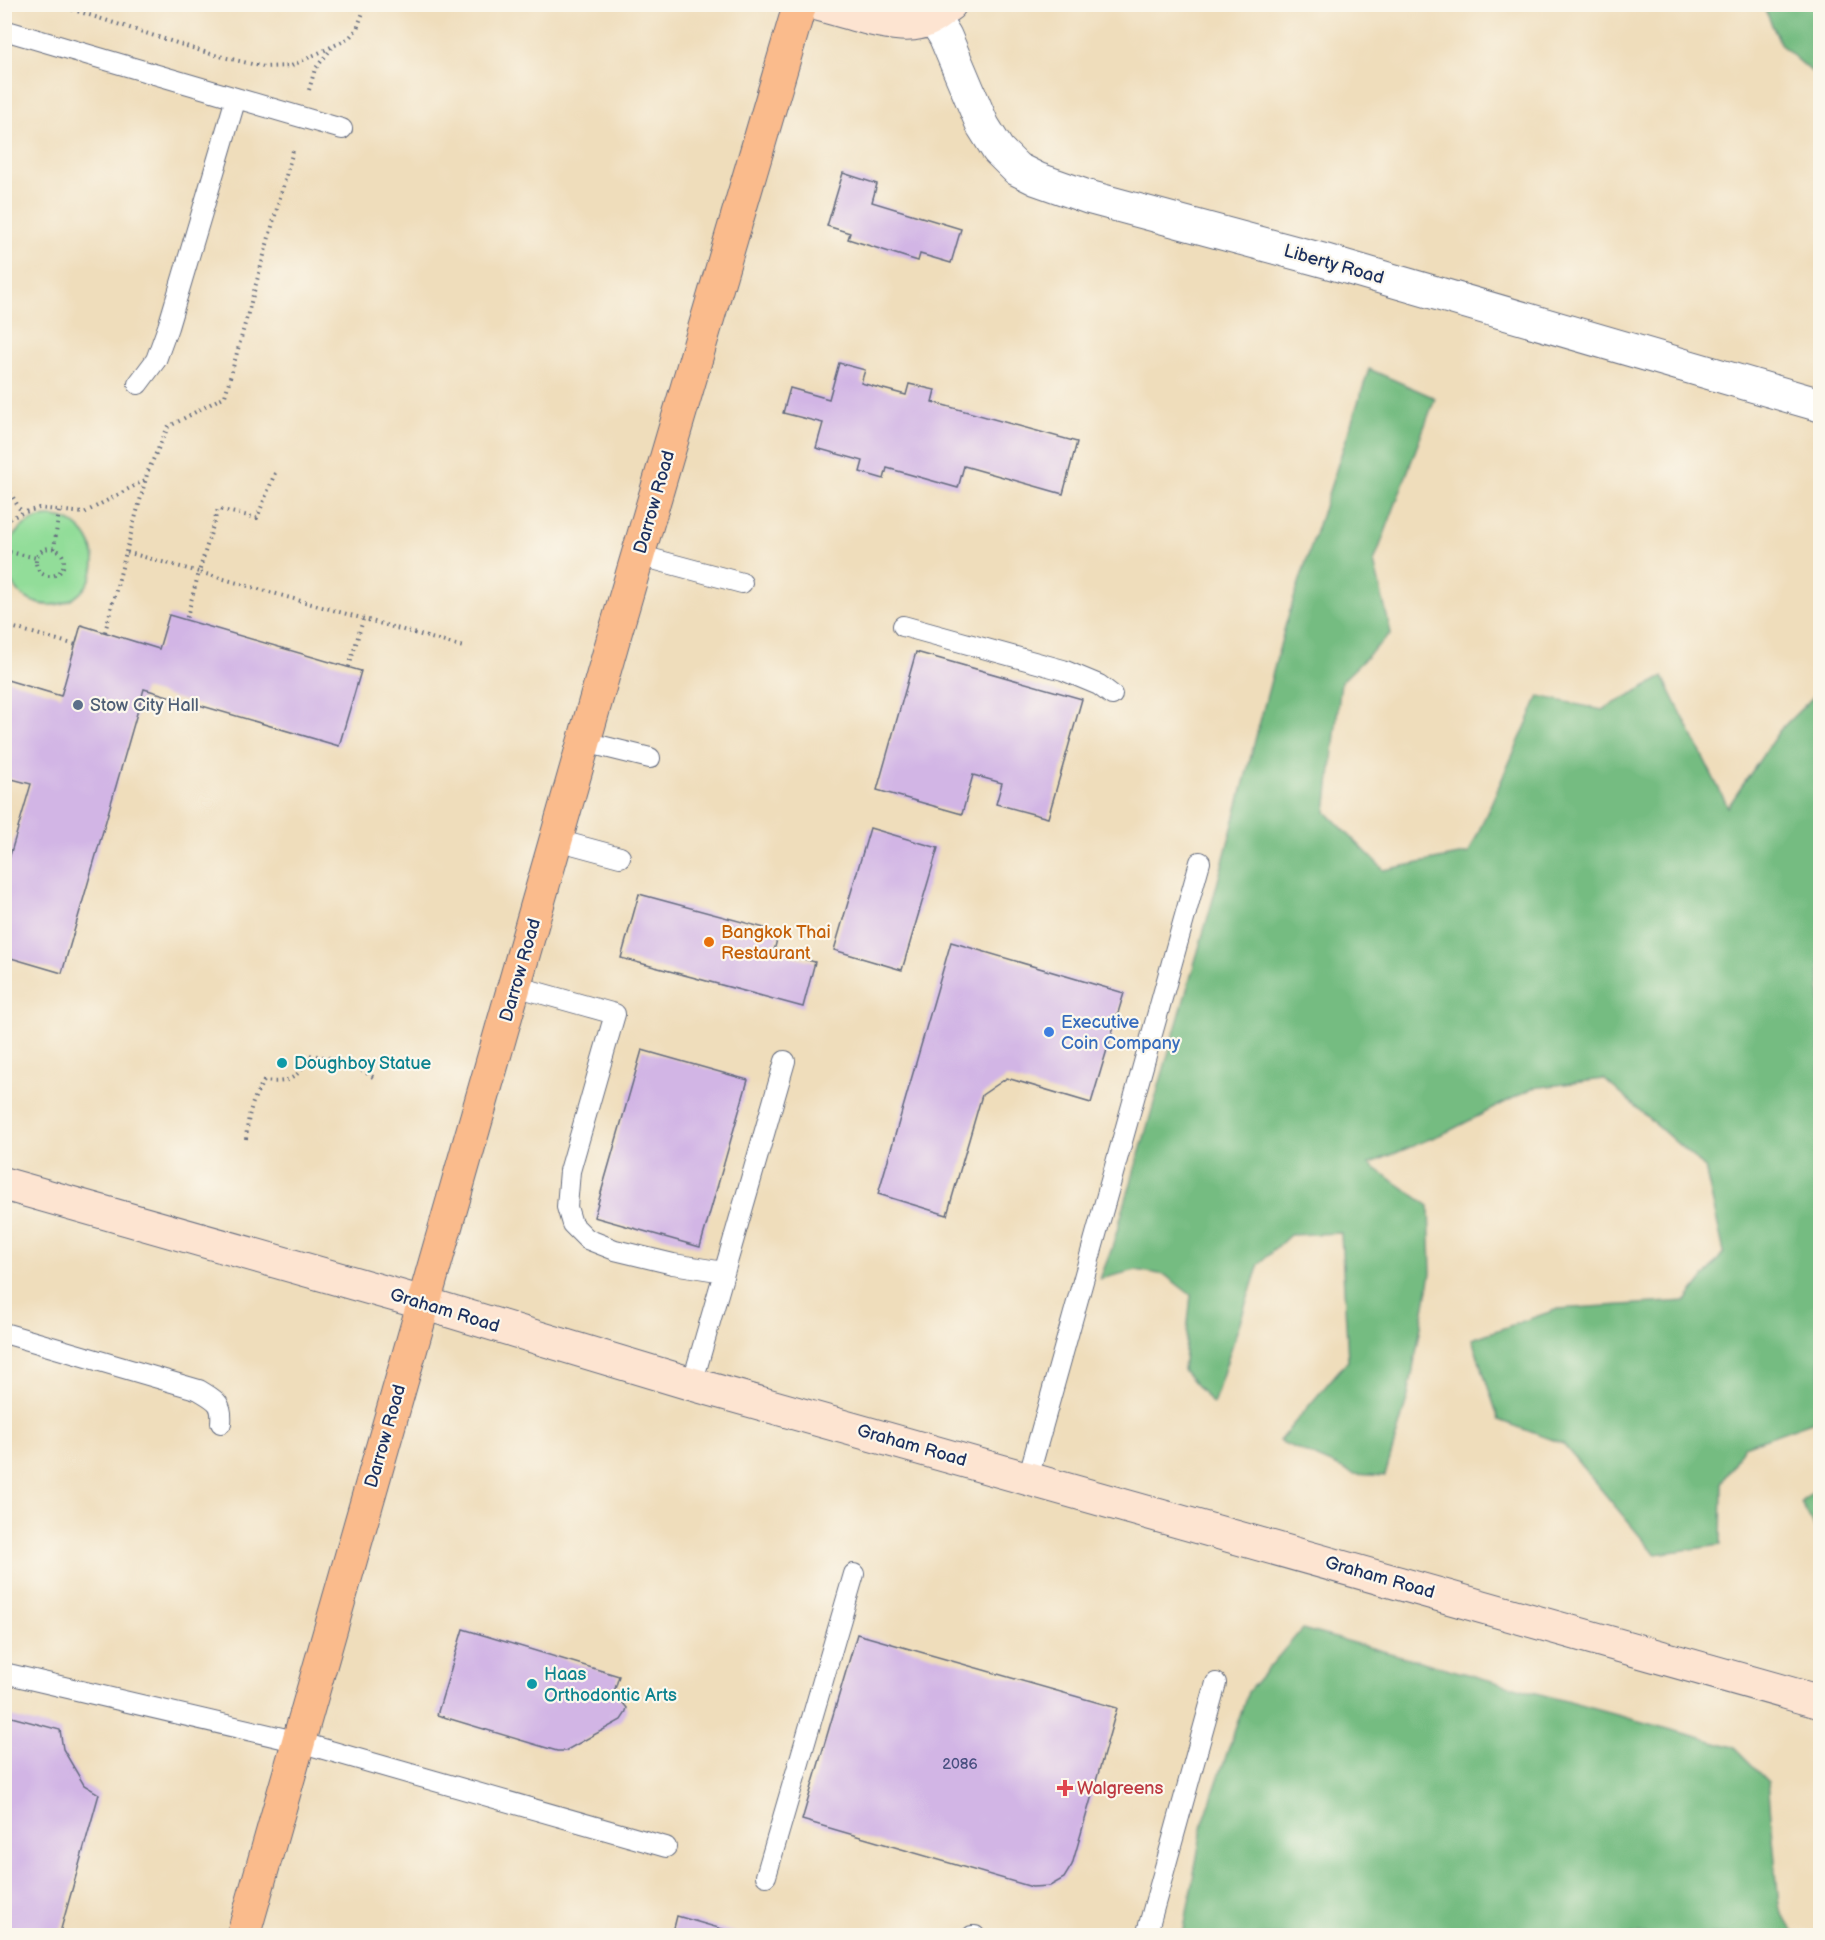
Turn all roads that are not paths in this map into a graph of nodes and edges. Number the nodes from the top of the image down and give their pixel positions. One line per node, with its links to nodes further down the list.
1 (800, 4): 9 (main road, Darrow Road)
2 (818, 4): 3 (main road)
3 (941, 11): 8 (street, Liberty Road)
4 (4, 30): 5 (lane)
5 (236, 98): 6 (lane); 7 (lane)
6 (342, 129)
7 (138, 384)
8 (1821, 405)
9 (638, 555): 10 (lane); 13 (main road, Darrow Road)
10 (742, 583)
11 (903, 626): 12 (lane)
12 (1112, 695)
13 (585, 742): 14 (lane); 15 (main road, Darrow Road)
14 (650, 758)
15 (557, 840): 16 (lane); 18 (main road, Darrow Road)
16 (620, 857)
17 (1200, 862): 26 (lane)
18 (515, 986): 21 (lane); 22 (main road, Darrow Road)
19 (785, 1061): 21 (lane)
20 (4, 1184): 22 (main road, Graham Road)
21 (724, 1272): 24 (lane)
22 (423, 1304): 24 (main road, Graham Road); 31 (main road, Darrow Road)
23 (4, 1333): 25 (lane)
24 (692, 1384): 26 (main road, Graham Road)
25 (221, 1423)
26 (1028, 1478): 30 (main road, Graham Road)
27 (854, 1574): 33 (lane)
28 (4, 1673): 31 (lane)
29 (1216, 1683): 35 (lane)
30 (1821, 1702)
31 (299, 1742): 32 (lane); 34 (main road, Darrow Road)
32 (666, 1847)
33 (766, 1875)
34 (243, 1935)
35 (1146, 1935)

